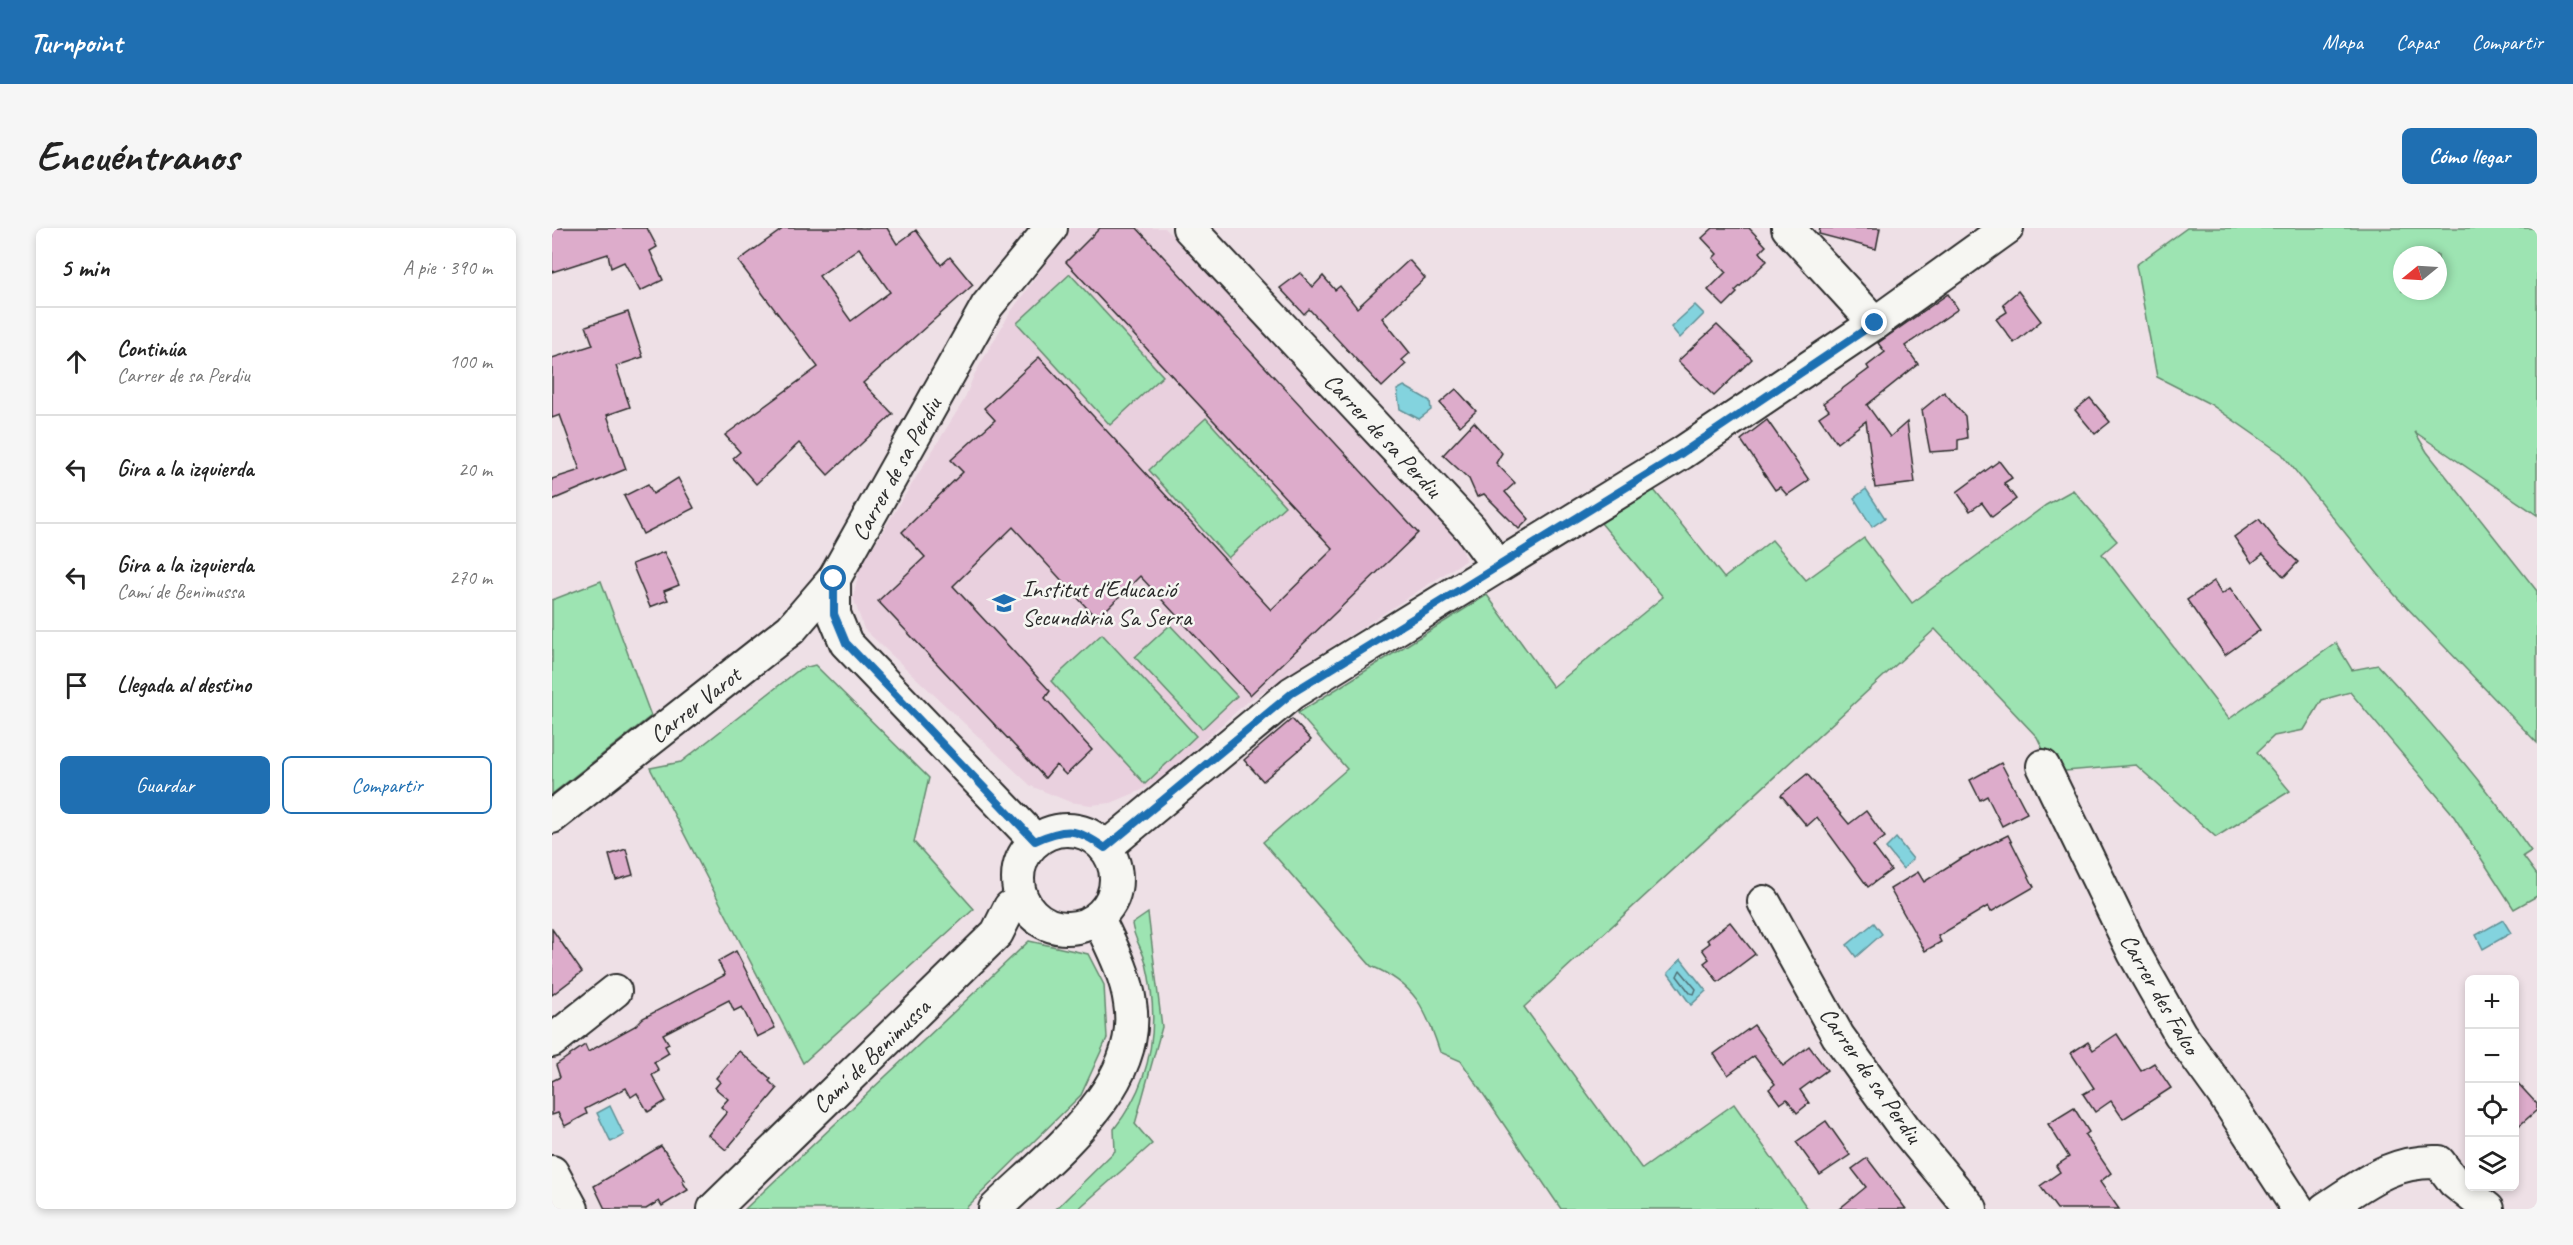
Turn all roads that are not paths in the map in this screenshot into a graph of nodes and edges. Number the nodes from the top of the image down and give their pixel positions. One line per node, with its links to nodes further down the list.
1 (1051, 228): 7 (street, Carrer de sa Perdiu)
2 (1189, 228): 6 (street, Carrer de sa Perdiu)
3 (1788, 228): 5 (street)
4 (2007, 228): 5 (street)
5 (1875, 323): 6 (street)
6 (1498, 566): 13 (street)
7 (834, 579): 8 (street, Carrer Varot); 9 (street, Carrer de sa Perdiu)
8 (791, 628): 9 (street); 11 (street, Carrer Varot)
9 (846, 643): 12 (street, Carrer de sa Perdiu)
10 (2043, 766): 24 (street, Carrer des Falco)
11 (552, 817)
12 (1035, 841): 13 (street); 14 (street)
13 (1105, 848): 16 (street)
14 (1023, 902): 16 (street); 21 (street, Camí de Benimussa)
15 (1764, 902): 23 (street, Carrer de sa Perdiu)
16 (1098, 918): 22 (street)
17 (615, 991): 18 (street)
18 (552, 1041)
19 (552, 1172): 20 (street)
20 (573, 1209)
21 (714, 1209)
22 (995, 1209)
23 (1971, 1209)
24 (2298, 1209)
25 (2325, 1209): 26 (street)
26 (2488, 1209)

